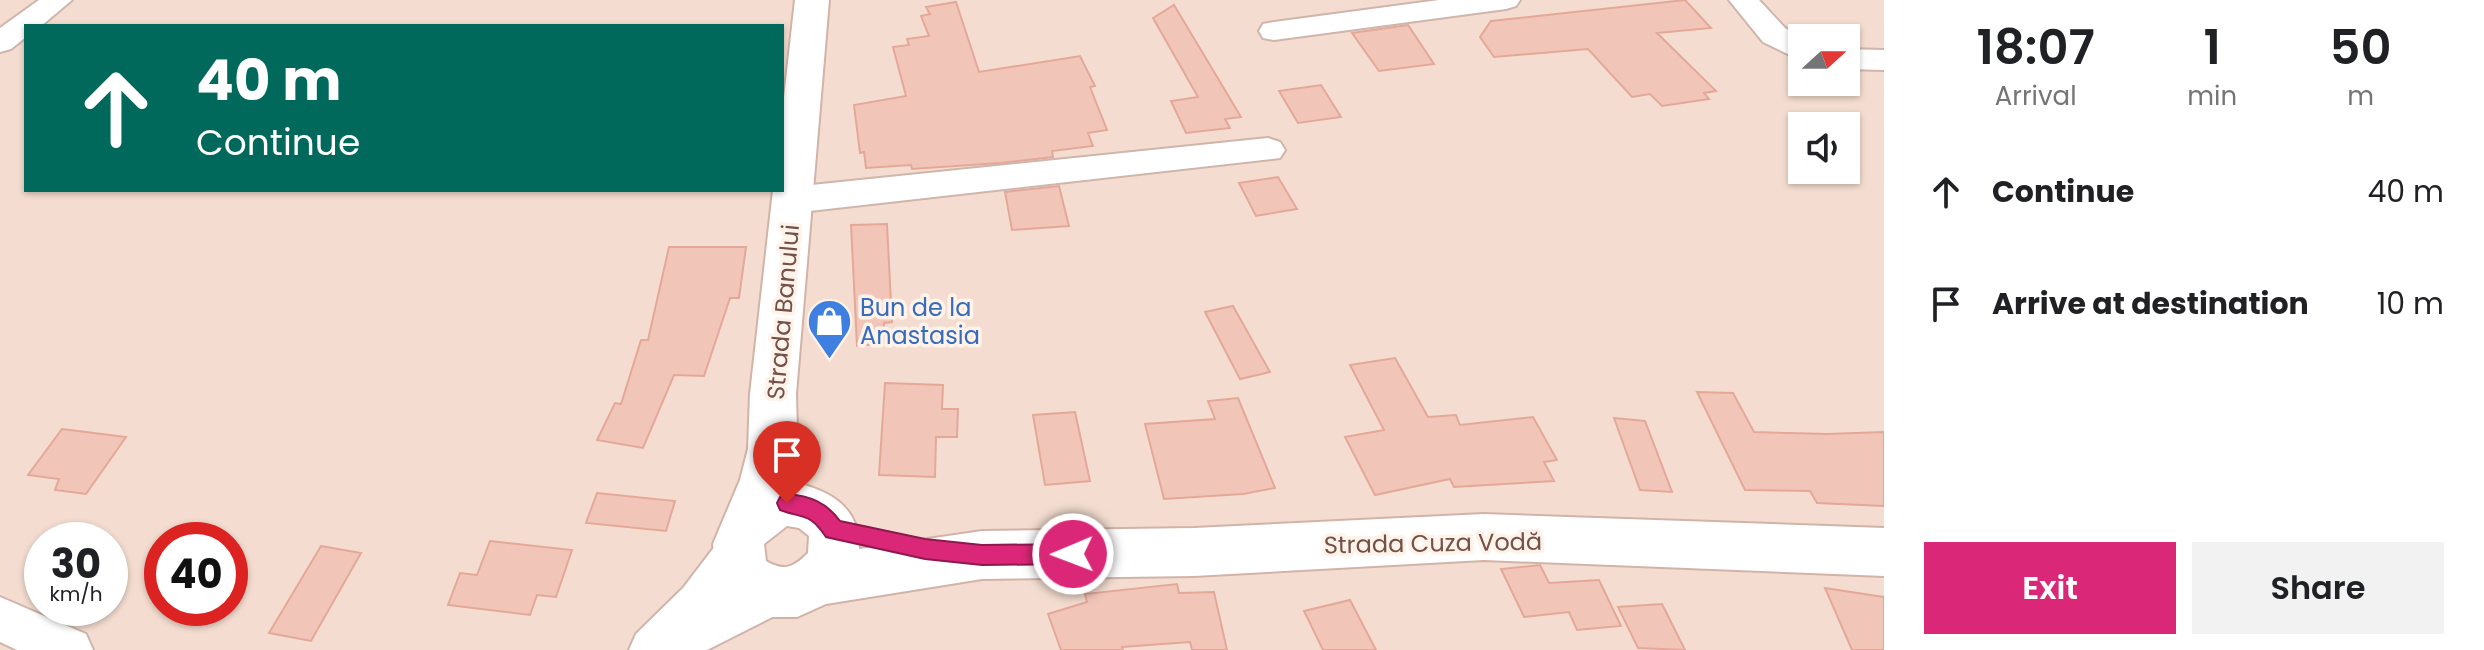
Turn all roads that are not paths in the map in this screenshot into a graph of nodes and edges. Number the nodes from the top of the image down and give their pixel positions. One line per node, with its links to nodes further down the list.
1 (58, 0): 5 (street)
2 (812, 0): 13 (street, Strada Banului)
3 (1506, 0): 7 (street)
4 (1743, 0): 9 (street)
5 (25, 24)
6 (24, 25): 8 (street)
7 (1274, 31)
8 (0, 42)
9 (1788, 43)
10 (1860, 59): 11 (street)
11 (1884, 60)
12 (1268, 150): 13 (street)
13 (792, 200): 14 (street, Strada Banului)
14 (776, 432): 15 (street, Strada Banului); 16 (street, Strada Banului)
15 (819, 517): 16 (street); 18 (street, Strada Cuza Vodă); 19 (street)
16 (741, 542): 19 (street); 22 (street)
17 (1884, 552): 18 (street, Strada Cuza Vodă)
18 (982, 555): 19 (street, Strada Cuza Vodă)
19 (796, 587): 23 (street)
20 (0, 619): 21 (street)
21 (69, 650)
22 (653, 650)
23 (659, 650)

